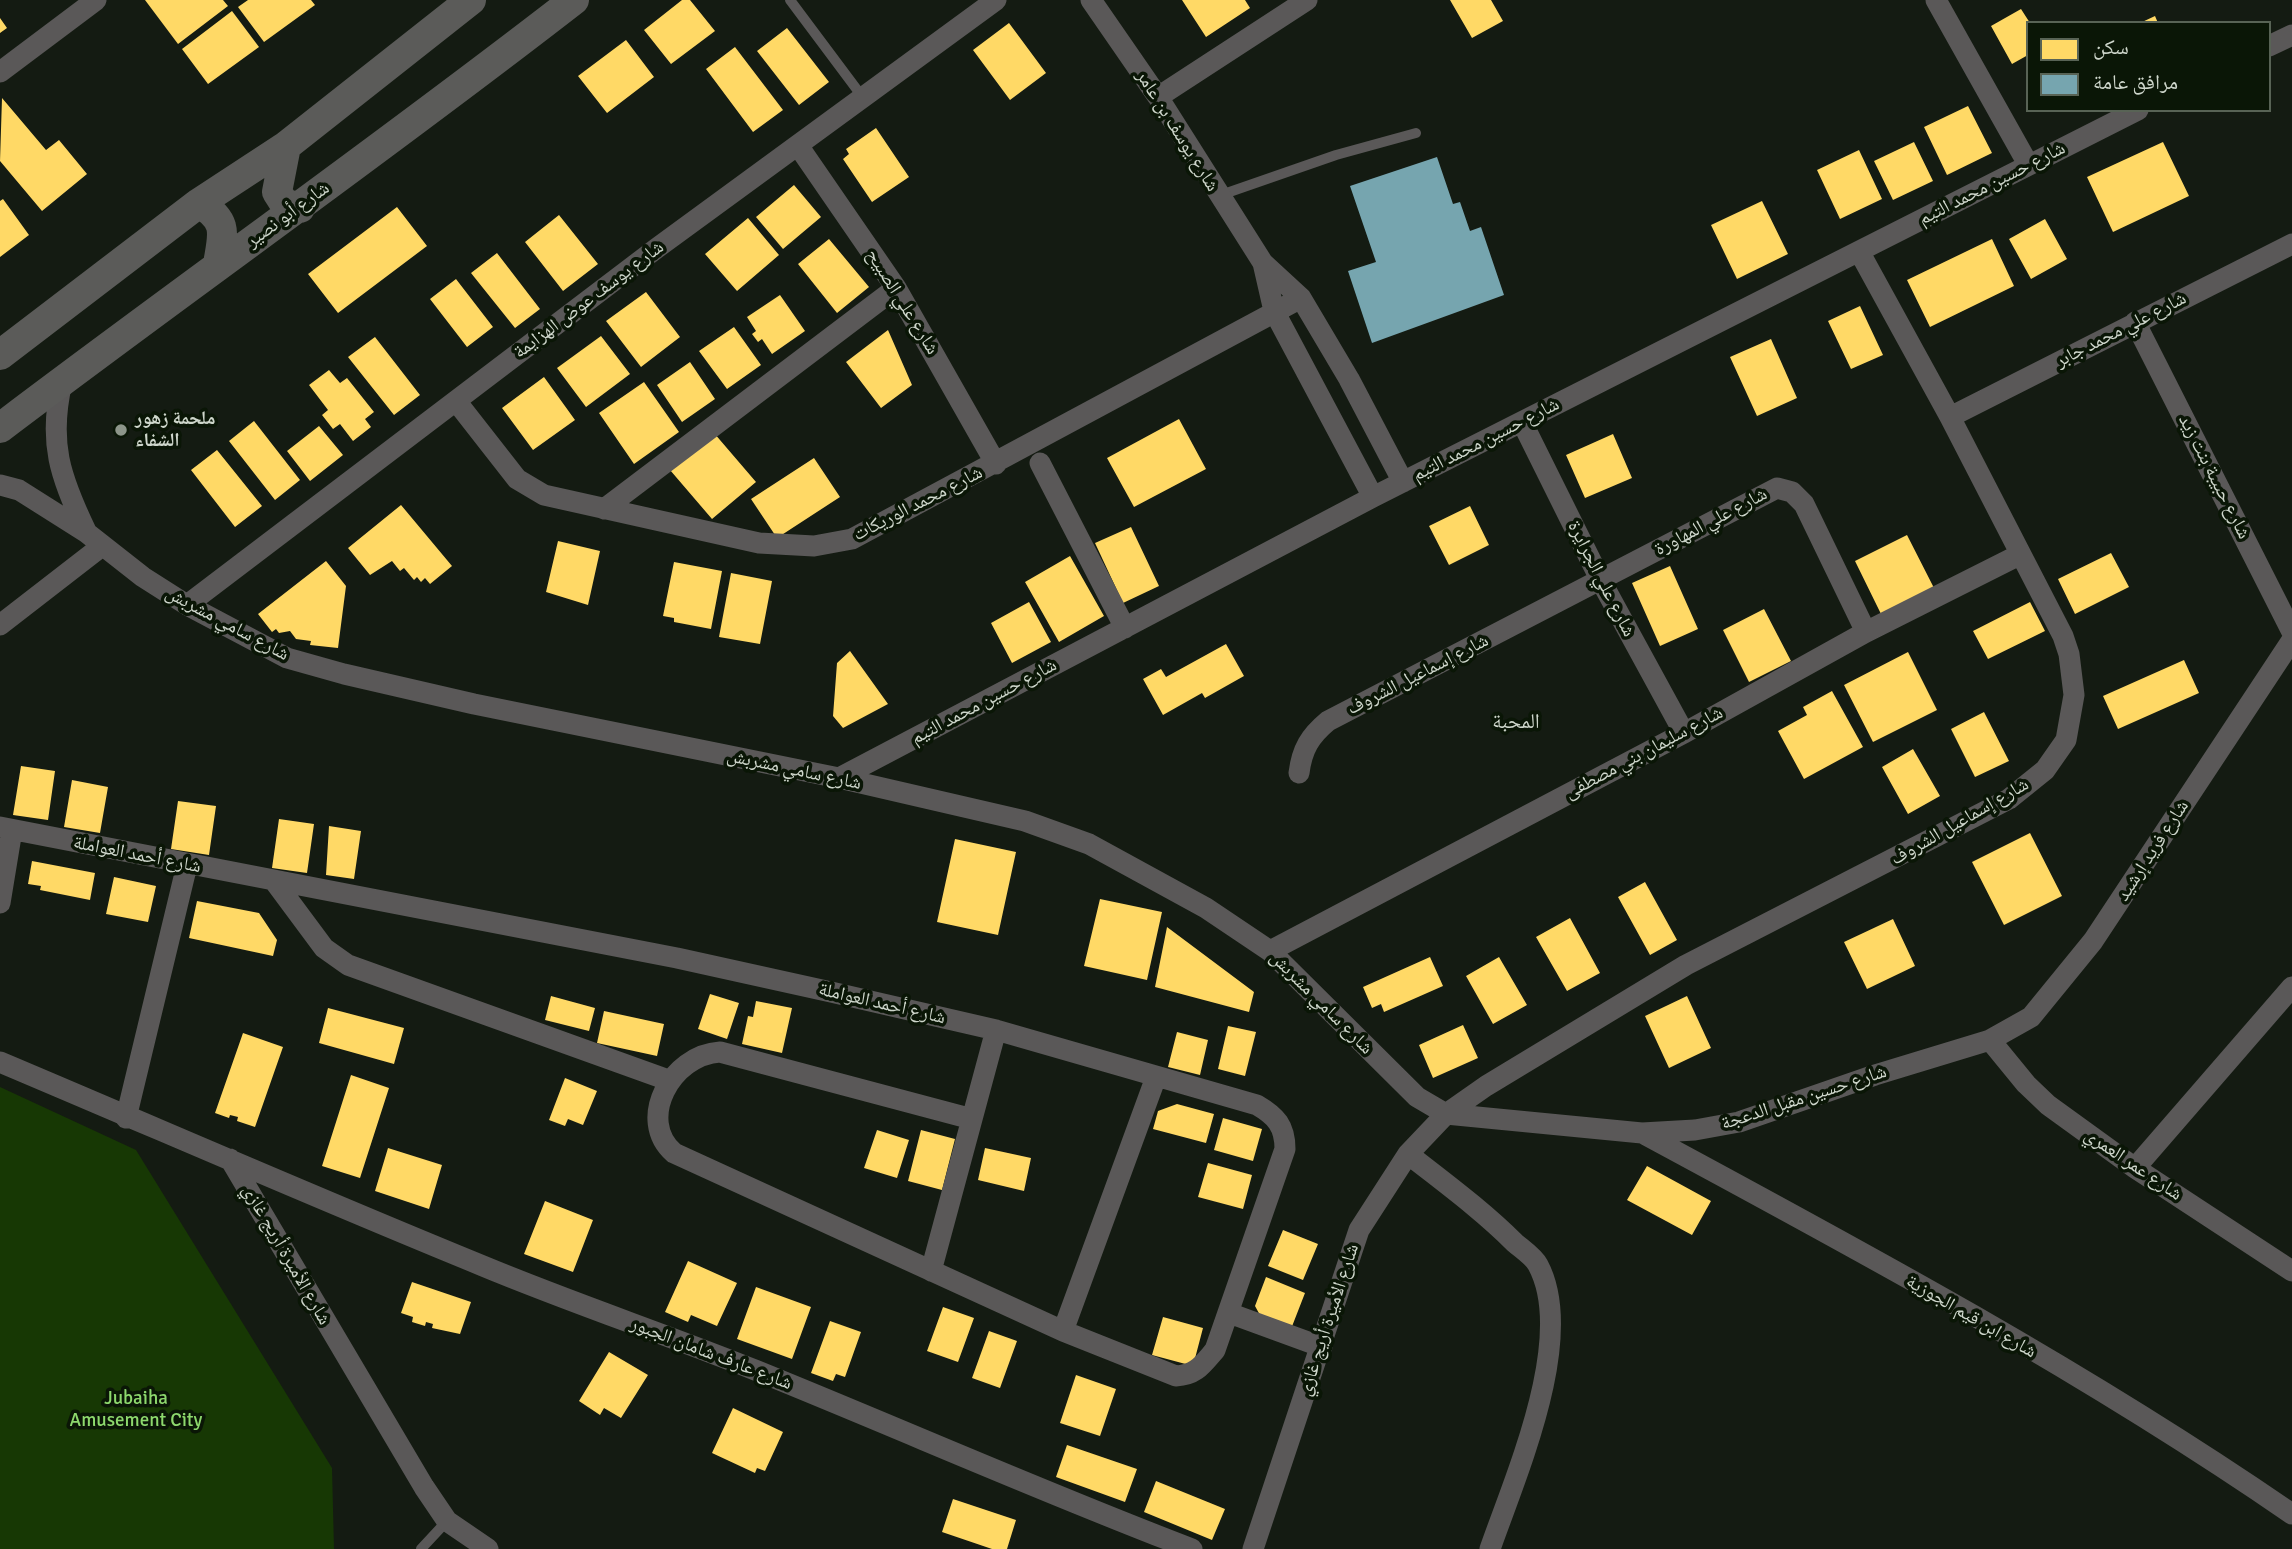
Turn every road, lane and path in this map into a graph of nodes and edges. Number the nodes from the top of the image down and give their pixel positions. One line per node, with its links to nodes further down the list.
1 (96, 0): 11 (street)
2 (471, 0): 16 (main road)
3 (574, 0): 21 (main road, شارع أبو نصير)
4 (790, 0): 13 (lane)
5 (996, 0): 13 (street, شارع يوسف عوض الهزايمة)
6 (1091, 0): 12 (street, شارع يوسف بن عامر)
7 (1307, 0): 12 (street)
8 (1943, 3): 18 (street)
9 (2292, 35): 10 (street)
10 (2271, 45)
11 (0, 72)
12 (1158, 97): 19 (street, شارع يوسف بن عامر)
13 (864, 99): 17 (street, شارع يوسف عوض الهزايمة)
14 (2134, 112): 18 (street, شارع حسين محمد التيم)
15 (1416, 133): 19 (lane)
16 (286, 145): 20 (main road); 21 (main road)
17 (799, 147): 26 (street, شارع علي الصبيح); 32 (street, شارع يوسف عوض الهزايمة)
18 (2028, 164): 23 (street, شارع حسين محمد التيم)
19 (1218, 196): 24 (street, شارع يوسف بن عامر)
20 (199, 203): 25 (main road); 30 (main road)
21 (300, 208): 25 (main road, شارع أبو نصير)
22 (2292, 244): 29 (street, شارع علي محمد جابر)
23 (1860, 253): 33 (street, شارع إسماعيل الشروف); 34 (street, شارع حسين محمد التيم)
24 (1263, 263): 27 (street, شارع يوسف بن عامر); 28 (street, شارع يوسف بن عامر)
25 (218, 264): 31 (main road, شارع أبو نصير)
26 (896, 288): 37 (street, شارع علي الصبيح); 41 (street)
27 (1301, 298): 28 (street, شارع محمد الوريكات); 38 (street, شارع يوسف بن عامر)
28 (1274, 311): 37 (street, شارع محمد الوريكات); 40 (street, شارع يوسف بن عامر)
29 (2135, 322): 33 (street, شارع علي محمد جابر); 49 (street, شارع حبيبة بنت زيد)
30 (0, 355)
31 (62, 382): 35 (main road, شارع أبو نصير); 42 (street, شارع سامي مشربش)
32 (456, 401): 41 (street, شارع محمد الوريكات); 45 (street, شارع يوسف عوض الهزايمة)
33 (1950, 417): 43 (street, شارع إسماعيل الشروف)
34 (1522, 422): 38 (street, شارع حسين محمد التيم); 44 (street, شارع علي الجرايرة)
35 (0, 428)
36 (1040, 463): 47 (street)
37 (996, 464): 41 (street, شارع محمد الوريكات)
38 (1403, 482): 40 (street, شارع حسين محمد التيم)
39 (0, 485): 42 (street, شارع سامي مشربش)
40 (1373, 497): 47 (street, شارع حسين محمد التيم)
41 (604, 509)
42 (95, 540): 45 (street, شارع سامي مشربش); 46 (street)
43 (2019, 555): 48 (street, شارع سليمان بني مصطفى); 66 (street, شارع إسماعيل الشروف)
44 (1601, 581): 48 (street, شارع علي المهاورة); 51 (street, شارع علي الجرايرة); 52 (street, شارع إسماعيل الشروف)
45 (187, 605): 53 (street, شارع سامي مشربش)
46 (0, 625)
47 (1125, 628): 53 (street, شارع حسين محمد التيم)
48 (1866, 632): 51 (street, شارع سليمان بني مصطفى)
49 (2292, 632)
50 (2292, 640): 62 (street, شارع فريد إرشيد)
51 (1684, 733): 58 (street, شارع سليمان بني مصطفى)
52 (1299, 773)
53 (839, 778): 58 (street, شارع سامي مشربش)
54 (6, 828): 55 (street, شارع أحمد العواملة); 57 (street)
55 (187, 864): 56 (street, شارع أحمد العواملة); 67 (street)
56 (275, 882): 61 (street, شارع أحمد العواملة); 65 (street)
57 (0, 903)
58 (1270, 951): 66 (street, شارع سامي مشربش)
59 (2292, 988): 60 (street)
60 (2285, 1011): 72 (street)
61 (996, 1030): 64 (street, شارع أحمد العواملة); 68 (street)
62 (1990, 1040): 69 (street, شارع حسين مقبل الدعجة); 72 (street, شارع عمر العمري)
63 (0, 1062): 67 (street)
64 (1156, 1077): 75 (street, شارع أحمد العواملة); 76 (street)
65 (668, 1080): 68 (street); 73 (street, شارع أحمد العواملة)
66 (1446, 1114): 69 (street, شارع حسين مقبل الدعجة); 70 (street, شارع الأميرة أريج غازي)
67 (126, 1118): 71 (street)
68 (972, 1119): 73 (street)
69 (1642, 1133): 78 (street, شارع ابن قيم الجوزية)
70 (1408, 1154): 77 (street, شارع الأميرة أريج غازي); 84 (street)
71 (230, 1159): 79 (street, شارع الأميرة أريج غازي); 82 (street, شارع عارف شامان الجبور)
72 (2135, 1168): 74 (street, شارع عمر العمري)
73 (931, 1270): 76 (street, شارع أحمد العواملة)
74 (2292, 1271)
75 (1229, 1313): 76 (street, شارع أحمد العواملة); 77 (street)
76 (1063, 1331)
77 (1322, 1346): 83 (street, شارع الأميرة أريج غازي)
78 (2292, 1514)
79 (447, 1521): 80 (lane); 81 (street, شارع الأميرة أريج غازي)
80 (421, 1549)
81 (488, 1549)
82 (1192, 1549)
83 (1254, 1549)
84 (1490, 1549)

